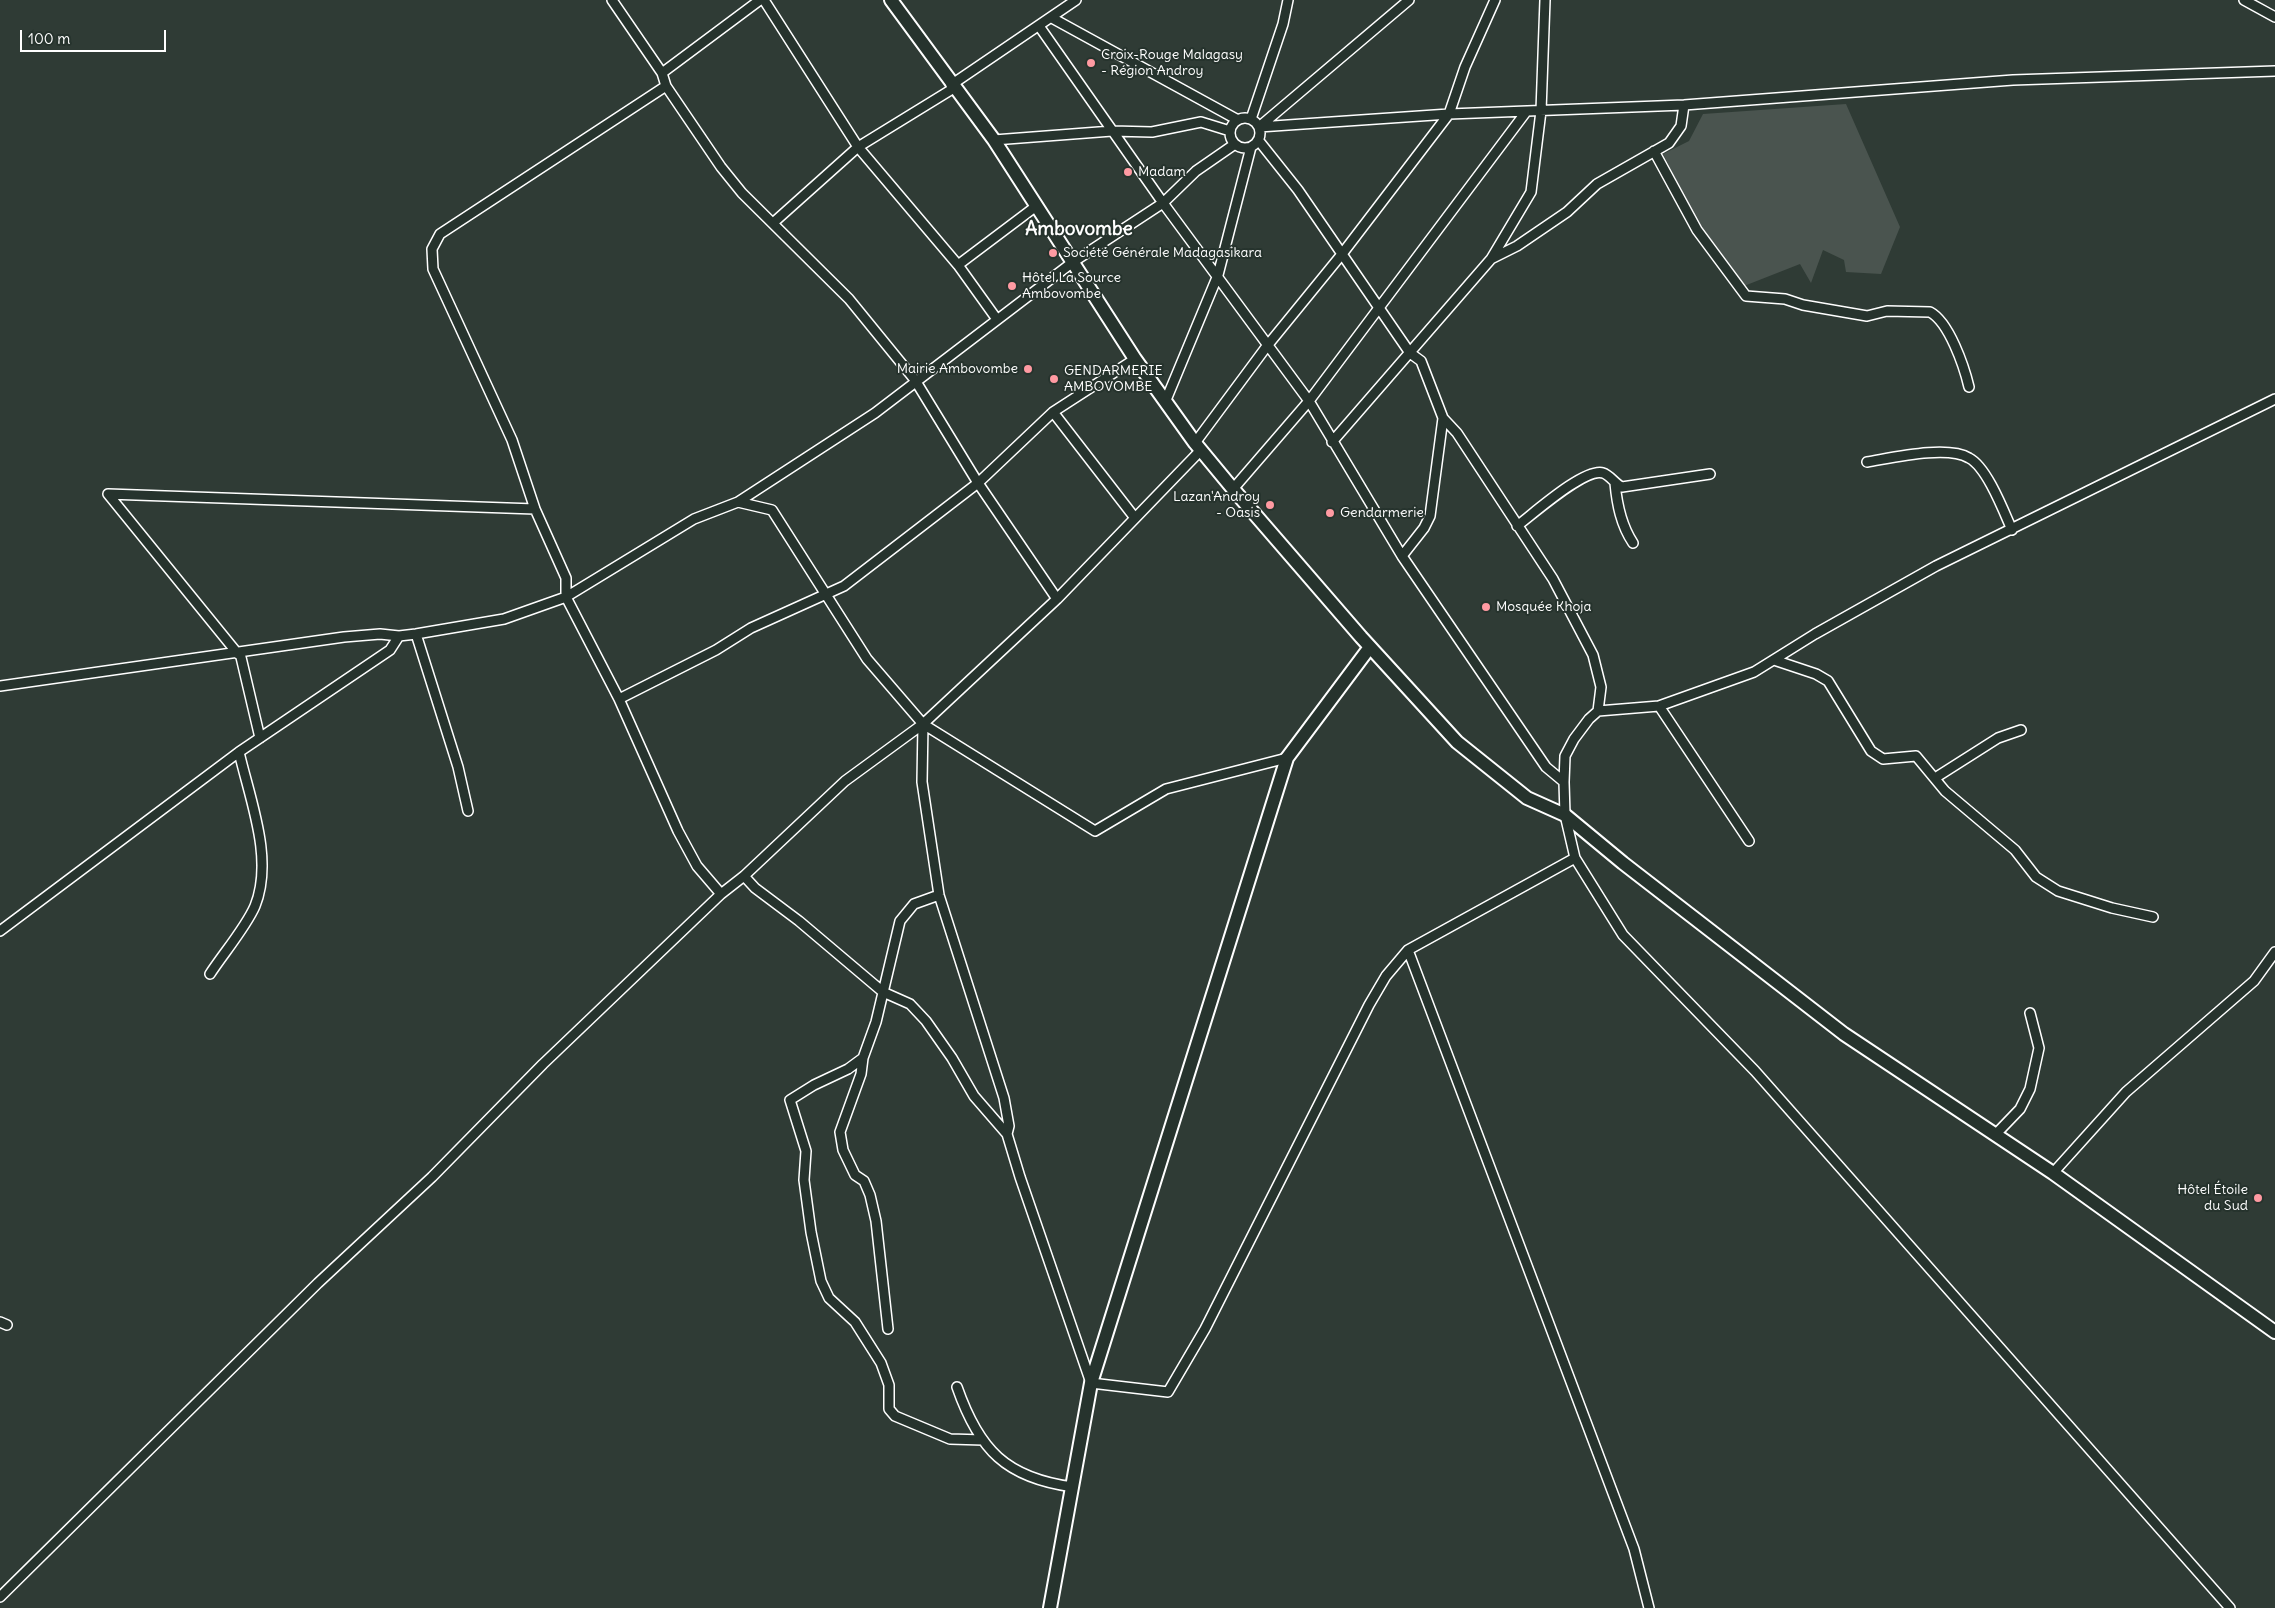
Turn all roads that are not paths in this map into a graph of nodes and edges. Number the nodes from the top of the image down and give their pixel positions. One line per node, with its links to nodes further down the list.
1 (612, 0): 15 (street)
2 (760, 0): 15 (street)
3 (764, 0): 30 (street)
4 (891, 0): 17 (main road)
5 (1076, 0): 12 (street)
6 (1288, 0): 22 (street)
7 (1410, 0): 24 (street)
8 (1495, 0): 21 (street)
9 (1546, 0): 19 (street)
10 (2244, 0): 11 (street)
11 (2275, 17)
12 (1052, 18): 13 (street); 23 (street)
13 (1040, 26): 17 (street); 25 (street)
14 (2275, 71): 18 (street)
15 (662, 73): 16 (street)
16 (666, 86): 34 (street); 60 (street)
17 (952, 86): 27 (main road); 30 (street)
18 (1684, 105): 19 (street); 31 (street)
19 (1541, 111): 20 (street); 36 (street)
20 (1526, 112): 21 (street); 40 (street)
21 (1449, 114): 24 (street); 35 (street)
22 (1251, 119): 23 (street); 24 (street)
23 (1238, 120): 26 (street)
24 (1259, 127): 29 (street)
25 (1112, 131): 26 (street); 27 (street); 32 (street)
26 (1230, 131): 28 (street)
27 (994, 140): 33 (main road)
28 (1235, 144): 29 (street); 32 (street)
29 (1255, 144): 35 (street); 39 (street)
30 (858, 147): 34 (street); 38 (street)
31 (1654, 151): 36 (street); 46 (street)
32 (1164, 203): 37 (street); 39 (street)
33 (1035, 206): 37 (main road); 38 (street)
34 (774, 223): 45 (street)
35 (1342, 254): 40 (street); 42 (street)
36 (1491, 259): 43 (street)
37 (1073, 262): 41 (street); 44 (main road)
38 (958, 265): 41 (street)
39 (1218, 275): 42 (street); 48 (street)
40 (1379, 307): 43 (street); 49 (street)
41 (996, 318): 45 (street)
42 (1267, 346): 49 (street); 53 (street)
43 (1410, 353): 51 (street); 52 (street)
44 (1135, 359): 48 (main road); 50 (street)
45 (915, 380): 56 (street); 59 (street)
46 (1969, 386)
47 (2275, 399): 63 (street)
48 (1166, 400): 53 (main road)
49 (1309, 401): 52 (street); 58 (street)
50 (1053, 412): 56 (street); 61 (street)
51 (1443, 418): 62 (street); 65 (street)
52 (1332, 442): 65 (street)
53 (1198, 446): 58 (main road); 61 (street)
54 (1867, 462): 63 (street)
55 (1710, 474): 57 (street)
56 (978, 483): 66 (street); 68 (street)
57 (1615, 483): 62 (street); 64 (street)
58 (1233, 489): 71 (main road)
59 (738, 502): 66 (street); 67 (street)
60 (535, 509): 67 (street); 72 (street)
61 (1135, 518): 68 (street)
62 (1517, 526): 77 (street)
63 (2012, 530): 73 (street)
64 (1633, 543)
65 (1402, 556): 84 (street)
66 (827, 594): 75 (street); 78 (street)
67 (566, 597): 69 (street); 75 (street)
68 (1057, 599): 78 (street)
69 (416, 634): 70 (street); 85 (street)
70 (399, 636): 72 (street); 80 (street)
71 (1370, 647): 82 (main road); 86 (main road)
72 (239, 653): 74 (street); 80 (street)
73 (1774, 660): 76 (street); 83 (street)
74 (0, 686)
75 (619, 699): 90 (street)
76 (1659, 706): 77 (street); 87 (street)
77 (1598, 711): 84 (street)
78 (923, 724): 82 (street); 89 (street); 91 (street)
79 (2021, 730): 83 (street)
80 (260, 738): 81 (street)
81 (239, 752): 93 (street); 96 (street)
82 (1287, 758): 105 (main road)
83 (1935, 778): 92 (street)
84 (1564, 782): 86 (street)
85 (468, 811)
86 (1565, 815): 88 (street); 101 (main road)
87 (1749, 840)
88 (1575, 858): 94 (street); 112 (street)
89 (744, 876): 90 (street); 97 (street)
90 (721, 894): 109 (street)
91 (939, 895): 97 (street); 100 (street)
92 (2153, 917)
93 (0, 931)
94 (1408, 950): 105 (street); 111 (street)
95 (2275, 952): 102 (street)
96 (210, 974)
97 (883, 992): 99 (street); 100 (street)
98 (2030, 1012): 101 (street)
99 (863, 1058): 103 (street); 107 (street)
100 (1007, 1134): 105 (street)
101 (1995, 1135): 102 (main road)
102 (2053, 1173): 104 (main road)
103 (888, 1329)
104 (2275, 1332)
105 (1091, 1383): 108 (main road)
106 (957, 1387): 107 (street)
107 (983, 1440): 108 (street)
108 (1073, 1487): 110 (main road)
109 (0, 1597)
110 (1050, 1608)
111 (1649, 1608)
112 (2230, 1608)

